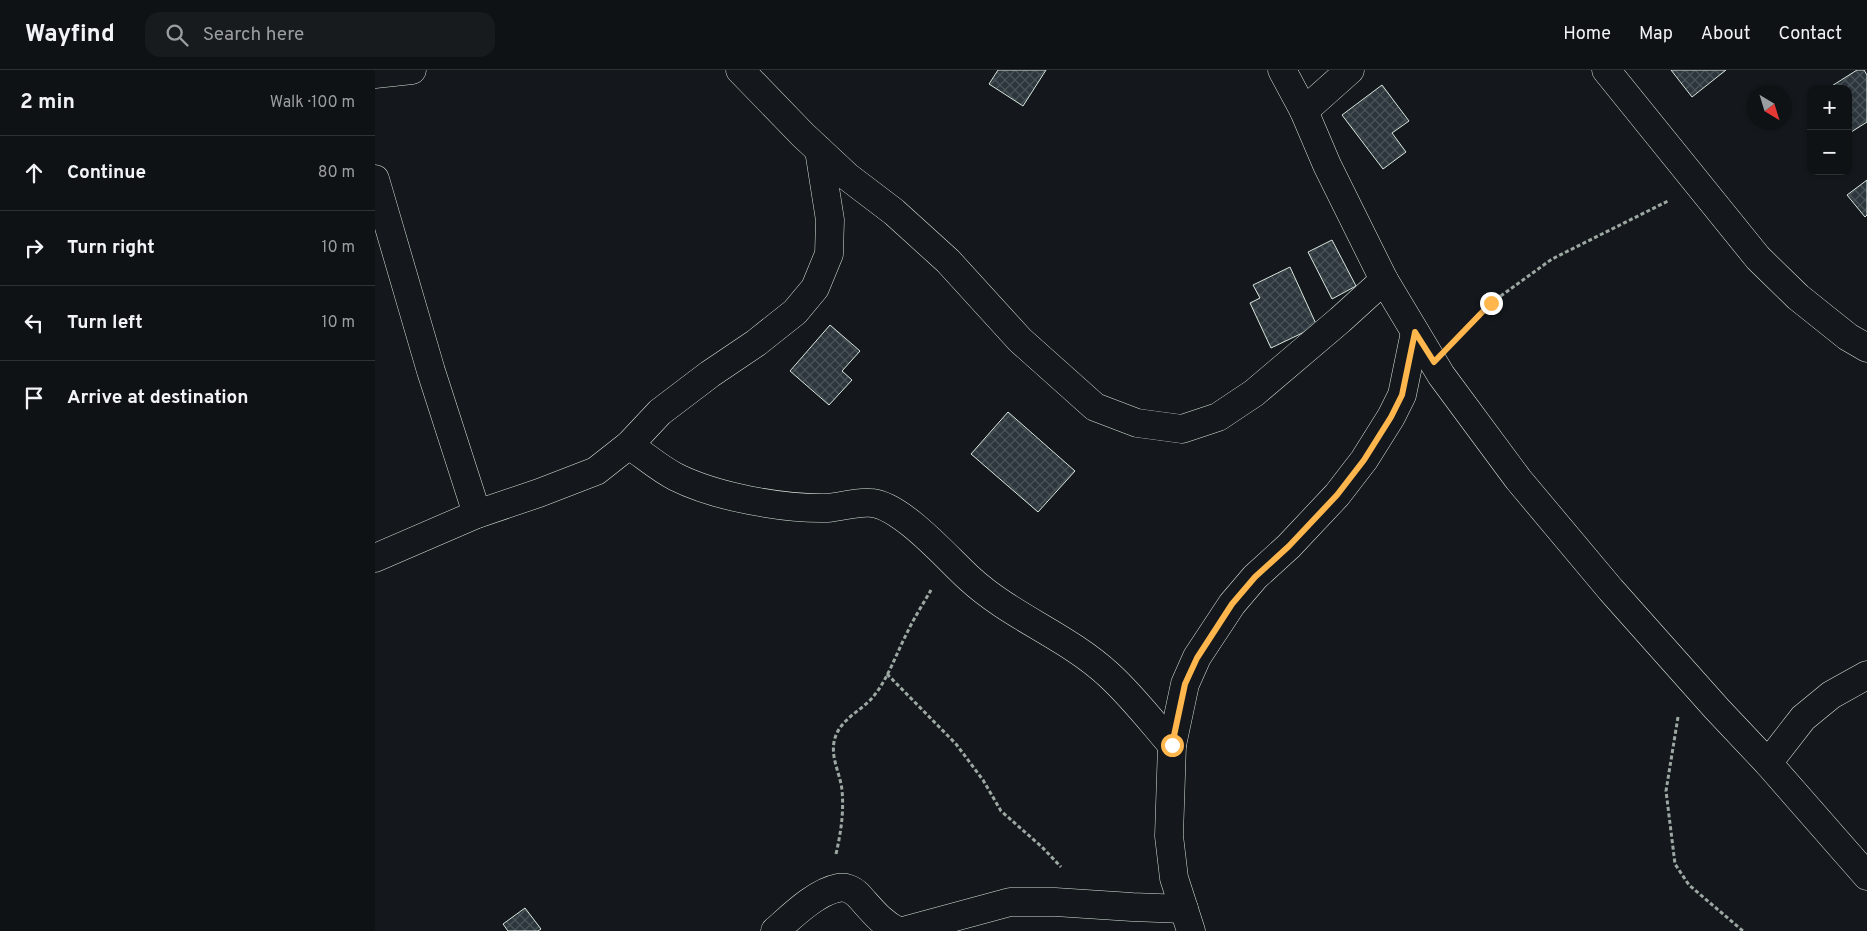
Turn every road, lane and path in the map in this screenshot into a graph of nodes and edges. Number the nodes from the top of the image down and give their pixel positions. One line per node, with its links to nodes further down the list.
1 (412, 70): 6 (street)
2 (740, 70): 8 (street)
3 (1282, 70): 7 (street)
4 (1350, 70): 7 (street)
5 (1606, 70): 10 (street)
6 (375, 74)
7 (1304, 111): 11 (street)
8 (819, 150): 11 (street); 15 (street)
9 (375, 179): 16 (street)
10 (1699, 185): 13 (street); 14 (path)
11 (1384, 280): 12 (street)
12 (1415, 332): 14 (street); 22 (street)
13 (1867, 348)
14 (1434, 362): 19 (street)
15 (629, 445): 16 (street); 18 (street)
16 (477, 514): 17 (street)
17 (375, 558)
18 (950, 559): 20 (path); 22 (street)
19 (1685, 673): 23 (street); 31 (path)
20 (887, 674): 25 (path); 26 (path)
21 (1867, 675): 23 (street)
22 (1172, 745): 27 (street)
23 (1768, 763): 24 (street)
24 (1867, 876)
25 (825, 893): 28 (street); 29 (street)
26 (1095, 905): 27 (street); 30 (street)
27 (1187, 920)
28 (775, 931)
29 (898, 931)
30 (903, 931)
31 (1743, 931)

